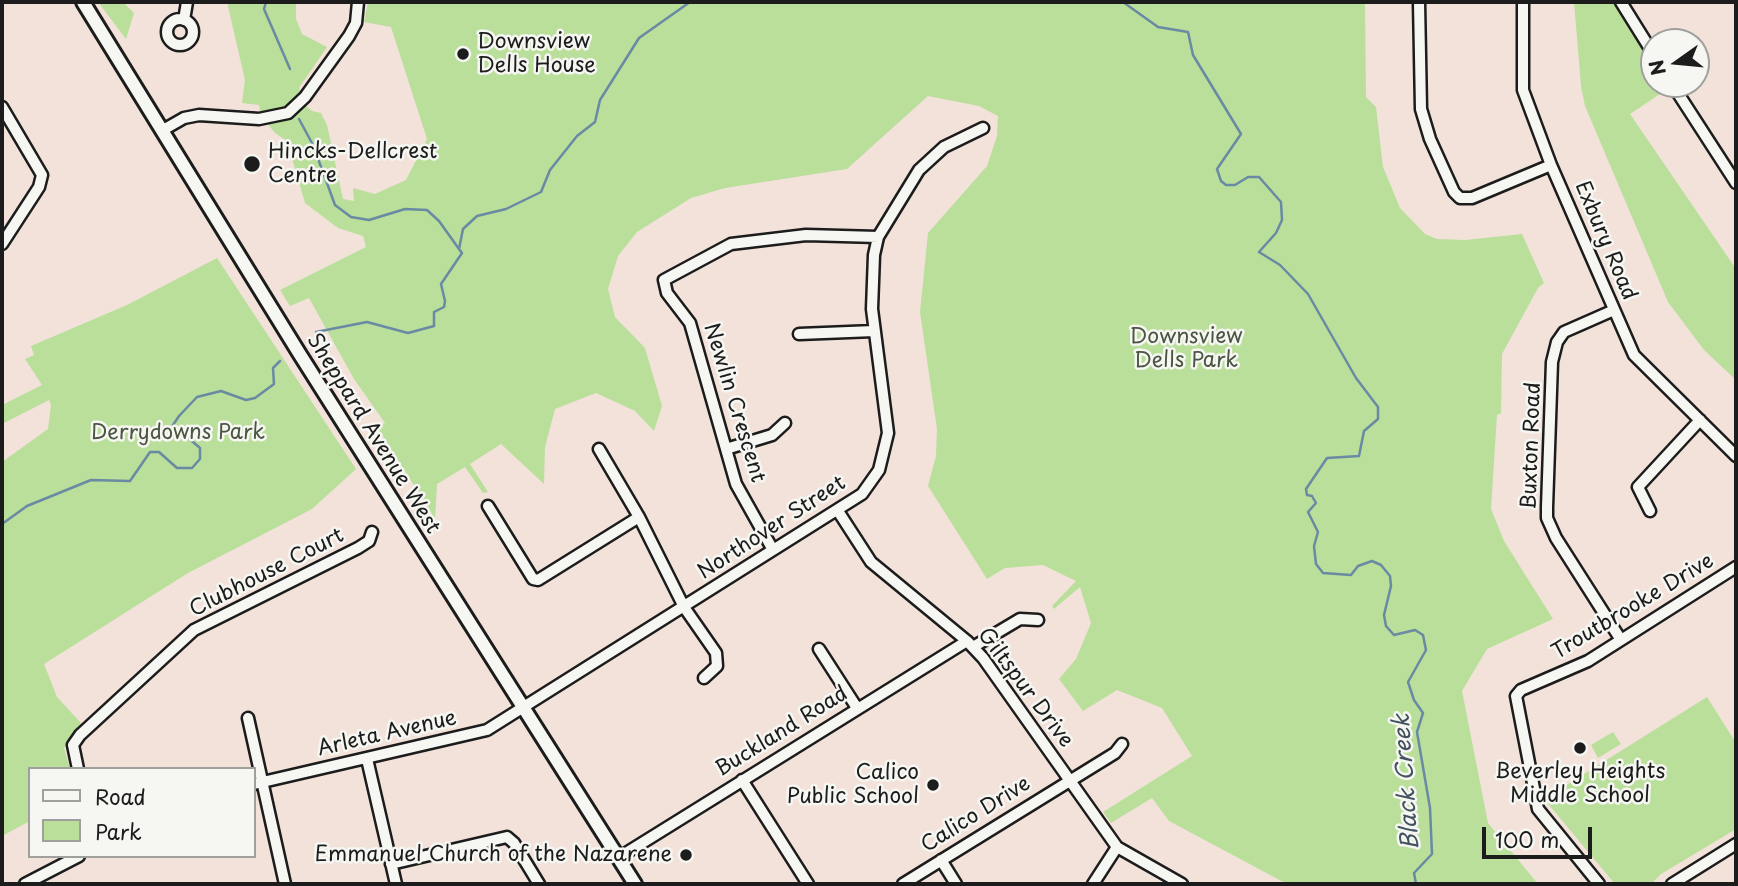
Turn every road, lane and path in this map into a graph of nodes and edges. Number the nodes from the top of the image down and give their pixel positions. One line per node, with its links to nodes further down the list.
1 (83, 2): 12 (main road, Sheppard Avenue West)
2 (187, 2): 7 (street)
3 (358, 2): 12 (street)
4 (1419, 2): 13 (street)
5 (1523, 2): 13 (street, Exbury Road)
6 (1620, 2): 8 (street)
7 (184, 20)
8 (1640, 33)
9 (1681, 98): 14 (street)
10 (2, 107): 16 (street)
11 (983, 128): 15 (street, Northover Street)
12 (163, 130): 38 (main road, Sheppard Avenue West)
13 (1551, 165): 17 (street, Exbury Road)
14 (1736, 183)
15 (878, 237): 18 (street, Northover Street); 23 (street, Newlin Crescent)
16 (2, 244)
17 (1614, 310): 20 (street, Exbury Road); 34 (street, Buxton Road)
18 (874, 331): 19 (street); 26 (street, Northover Street)
19 (799, 334)
20 (1700, 419): 24 (street, Exbury Road); 27 (street)
21 (785, 423): 23 (street)
22 (599, 449): 28 (street)
23 (726, 449): 30 (street, Newlin Crescent)
24 (1736, 456)
25 (488, 506): 28 (street)
26 (838, 511): 30 (street, Northover Street); 35 (street, Giltspur Drive)
27 (1650, 511)
28 (639, 517): 32 (street)
29 (372, 532): 43 (street, Clubhouse Court)
30 (773, 550): 32 (street, Northover Street)
31 (1736, 567): 34 (street, Troutbrooke Drive)
32 (684, 607): 37 (street); 38 (street, Northover Street)
33 (1038, 620): 35 (street, Buckland Road)
34 (1621, 640): 64 (street, Troutbrooke Drive)
35 (970, 644): 39 (street, Buckland Road); 45 (street, Giltspur Drive)
36 (818, 649): 39 (street)
37 (704, 678)
38 (523, 708): 42 (street, Arleta Avenue); 51 (main road, Sheppard Avenue West)
39 (857, 708): 46 (street, Buckland Road)
40 (248, 718): 44 (street)
41 (1122, 744): 45 (street, Calico Drive)
42 (367, 759): 47 (street, Arleta Avenue); 53 (street)
43 (77, 767)
44 (256, 767)
45 (1069, 779): 49 (street, Giltspur Drive); 52 (street, Calico Drive)
46 (742, 780): 51 (street, Buckland Road); 59 (street)
47 (258, 783): 55 (street)
48 (1736, 844): 65 (street)
49 (1117, 847): 62 (street); 63 (street, Giltspur Drive)
50 (75, 858): 54 (street)
51 (618, 858): 58 (main road, Sheppard Avenue West)
52 (940, 860): 60 (street, Calico Drive); 61 (street)
53 (391, 864): 56 (street); 57 (street)
54 (29, 883)
55 (285, 884)
56 (396, 884)
57 (538, 884)
58 (635, 884)
59 (808, 884)
60 (903, 884)
61 (956, 884)
62 (1093, 884)
63 (1182, 884)
64 (1599, 884)
65 (1672, 884)

